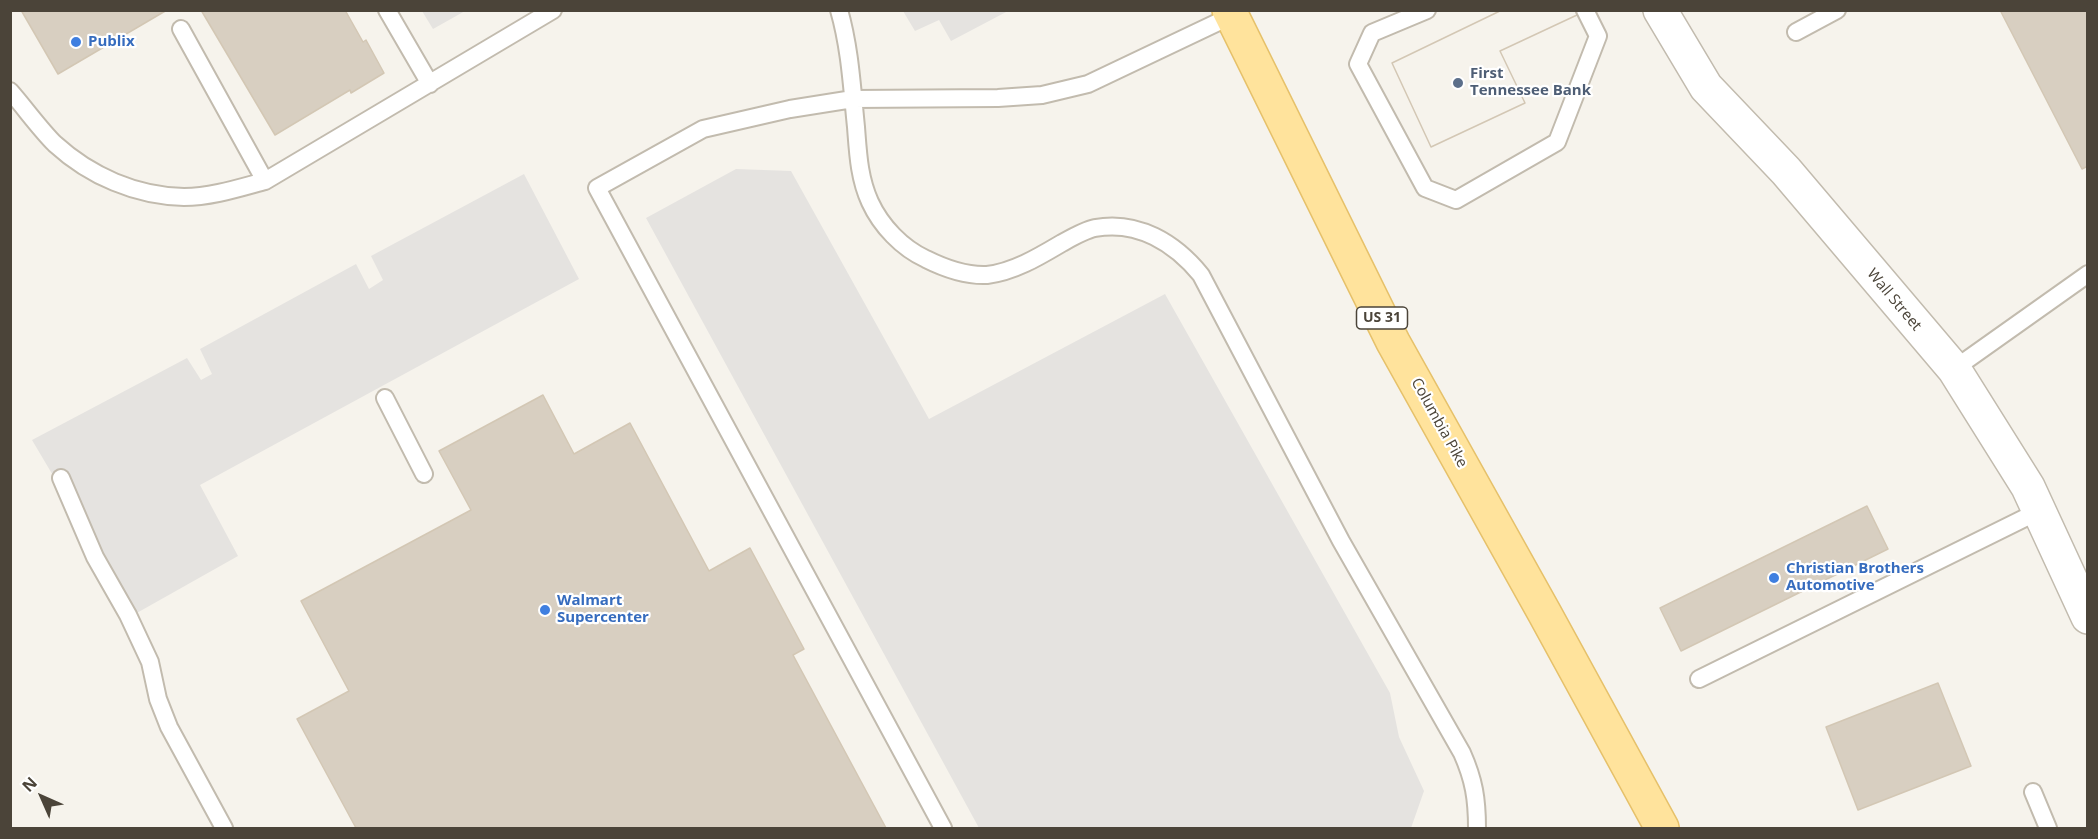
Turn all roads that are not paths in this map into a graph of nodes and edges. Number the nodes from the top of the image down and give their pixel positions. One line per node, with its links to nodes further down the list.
1 (387, 10): 11 (lane)
2 (553, 10): 11 (lane)
3 (838, 10): 13 (lane)
4 (1427, 10): 5 (lane)
5 (1585, 10)
6 (1660, 10): 16 (street, Wall Street)
7 (1837, 10): 10 (lane)
8 (1234, 12): 13 (lane); 27 (main road, Columbia Pike / US 31)
9 (181, 29): 14 (lane)
10 (1796, 32)
11 (430, 84): 14 (lane)
12 (10, 91): 14 (lane)
13 (853, 99): 25 (lane); 26 (lane)
14 (265, 181)
15 (2088, 274): 16 (lane)
16 (1954, 369): 20 (street, Wall Street)
17 (385, 398): 18 (lane)
18 (424, 474)
19 (61, 478): 24 (lane)
20 (2039, 511): 21 (street, Wall Street); 22 (lane)
21 (2088, 617)
22 (1699, 679)
23 (2033, 792): 28 (lane)
24 (224, 828)
25 (943, 828)
26 (1477, 828)
27 (1662, 828)
28 (2048, 828)

